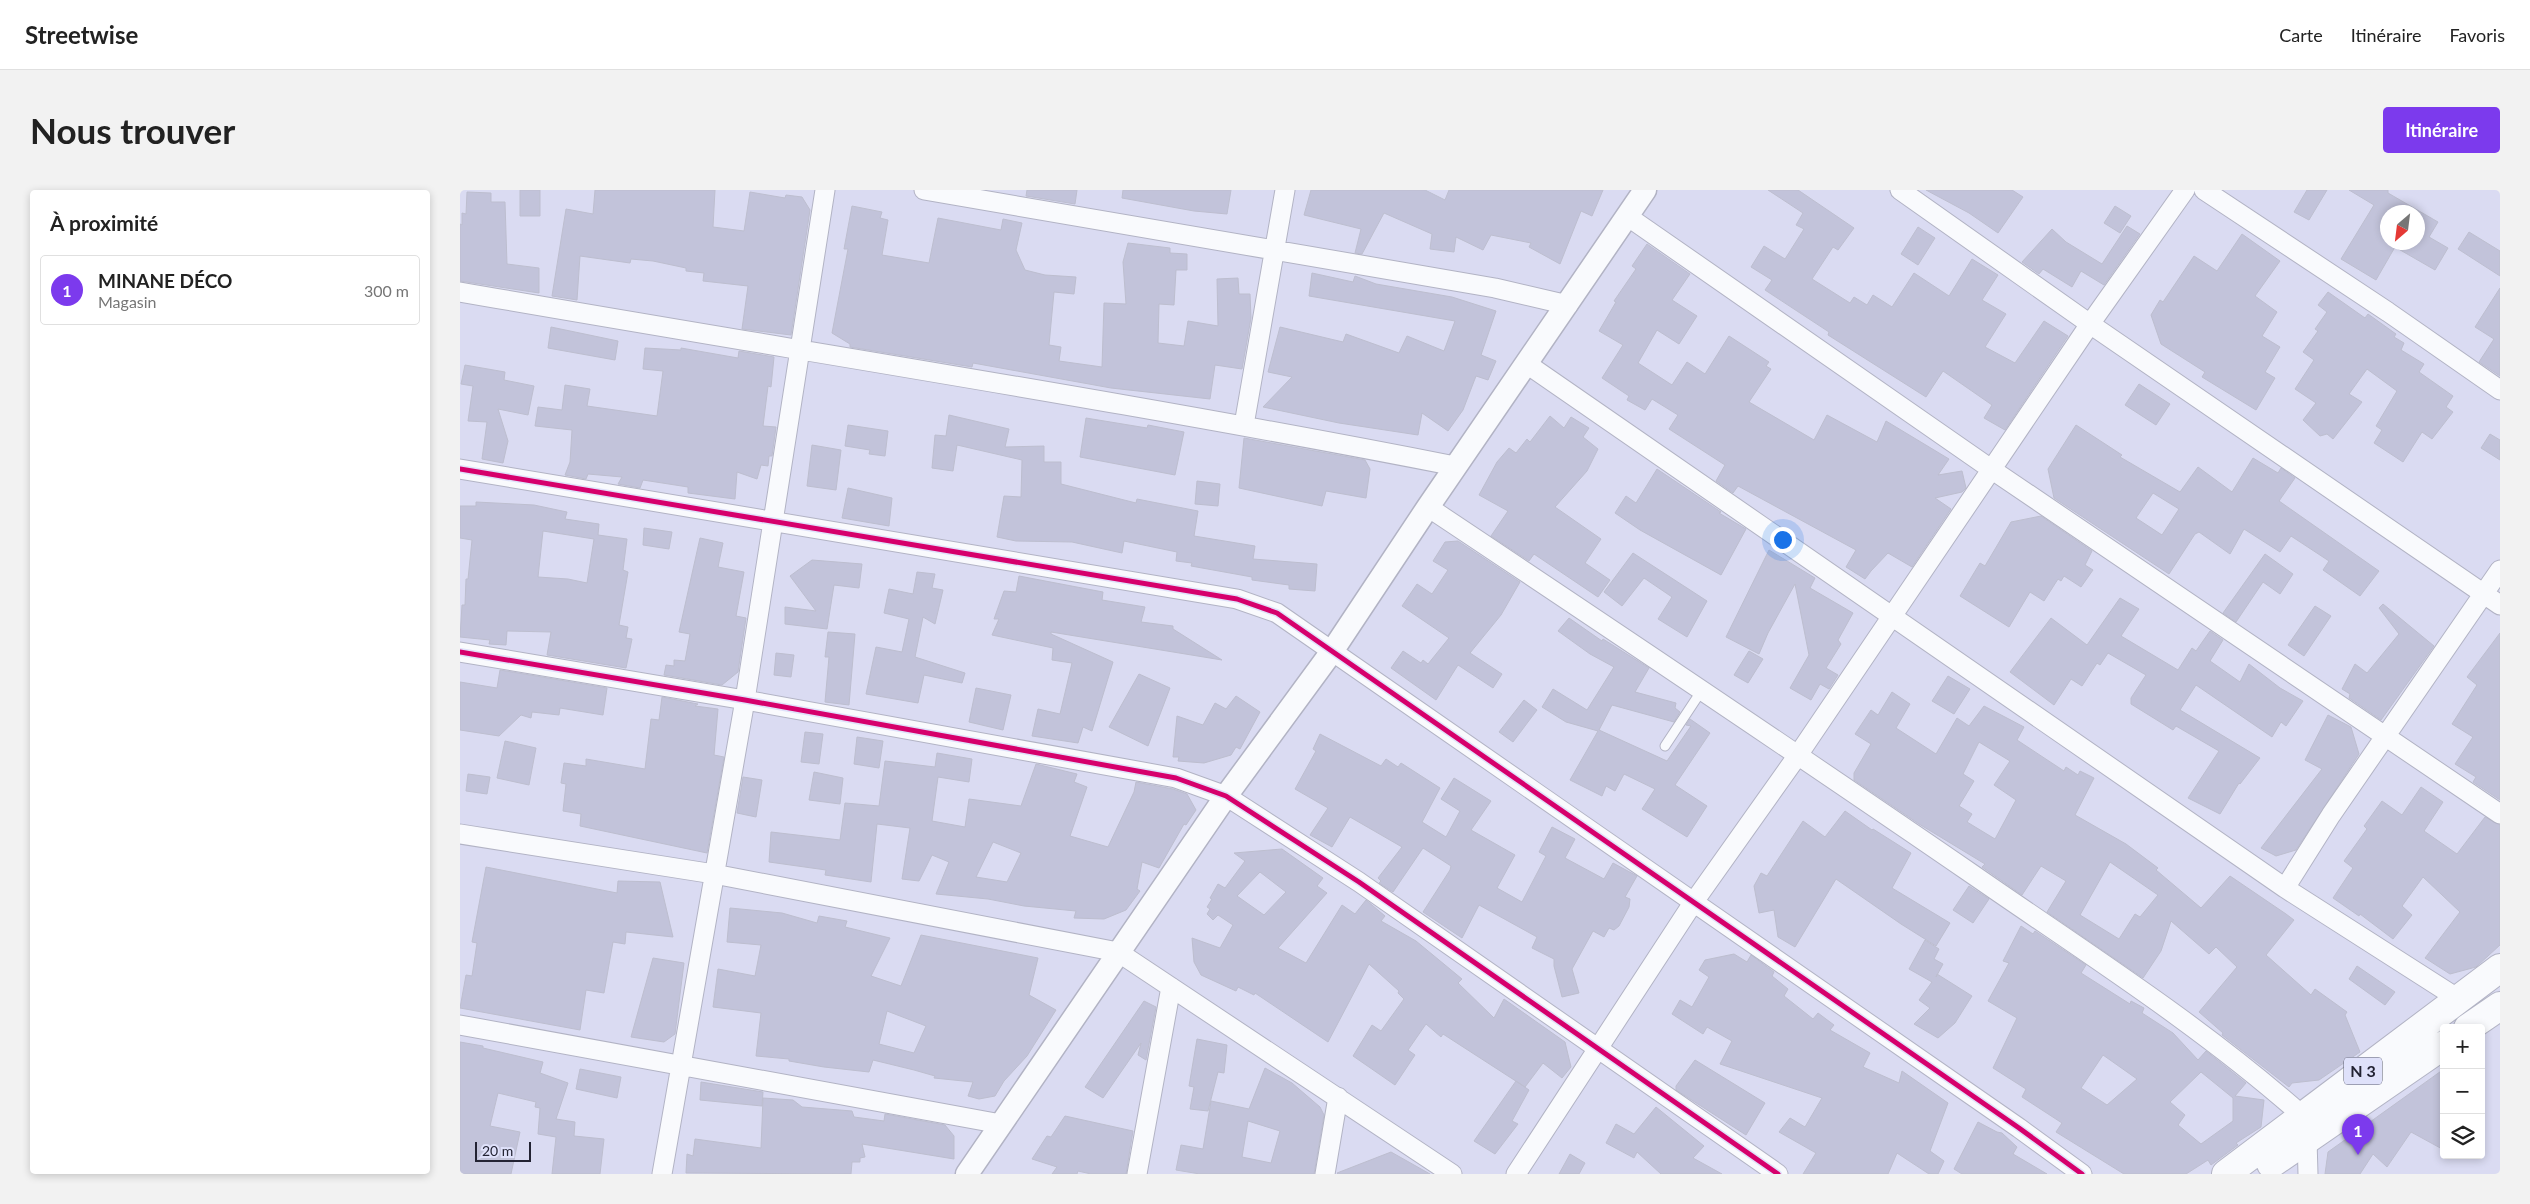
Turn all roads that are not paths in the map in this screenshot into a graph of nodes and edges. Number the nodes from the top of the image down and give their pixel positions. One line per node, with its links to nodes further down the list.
1 (825, 190): 13 (street)
2 (924, 190): 9 (street)
3 (1285, 190): 9 (street)
4 (1645, 190): 8 (street)
5 (1900, 190): 12 (street)
6 (2185, 190): 12 (street)
7 (2204, 190): 15 (street)
8 (1627, 216): 11 (street); 19 (street)
9 (1275, 249): 11 (street); 16 (street)
10 (460, 292): 13 (street)
11 (1568, 305): 14 (street)
12 (2090, 324): 19 (street); 23 (street)
13 (800, 351): 16 (street); 21 (street)
14 (1527, 364): 17 (street); 25 (street)
15 (2500, 390)
16 (1244, 425): 17 (street)
17 (1455, 466): 20 (street)
18 (460, 469): 21 (street)
19 (1991, 469): 25 (street); 30 (street)
20 (1428, 507): 26 (street); 28 (street)
21 (774, 521): 26 (street); 29 (street)
22 (2500, 570): 23 (street)
23 (2484, 594): 24 (street); 30 (street)
24 (2500, 605)
25 (1891, 616): 32 (street); 37 (street)
26 (1333, 650): 33 (street); 38 (street)
27 (460, 652): 29 (street)
28 (1702, 690): 31 (lane); 32 (street)
29 (745, 700): 33 (street); 36 (street)
30 (2385, 738): 34 (street); 37 (street)
31 (1665, 746)
32 (1798, 755): 38 (street); 51 (street)
33 (1226, 796): 39 (street); 47 (street)
34 (2500, 814)
35 (460, 834): 36 (street)
36 (714, 874): 39 (street); 48 (street)
37 (2285, 888): 42 (street)
38 (1693, 903): 47 (street); 59 (street)
39 (1118, 952): 41 (street); 50 (street)
40 (2500, 968): 42 (main road, N 3)
41 (1171, 987): 49 (street); 54 (street)
42 (2457, 998): 51 (main road, N 3)
43 (2500, 1006): 44 (main road)
44 (2474, 1024)
45 (460, 1025): 48 (street)
46 (2440, 1047): 51 (main road, N 3)
47 (1598, 1048): 57 (street); 58 (street)
48 (681, 1065): 50 (street); 52 (street)
49 (1338, 1097): 55 (street); 56 (street)
50 (1002, 1124): 53 (street)
51 (2305, 1128): 60 (main road, N 3); 61 (main road, N 3); 62 (street)
52 (662, 1174)
53 (967, 1174)
54 (1137, 1174)
55 (1325, 1174)
56 (1452, 1174)
57 (1516, 1174)
58 (1778, 1174)
59 (2082, 1174)
60 (2226, 1174)
61 (2258, 1174)
62 (2308, 1174)

